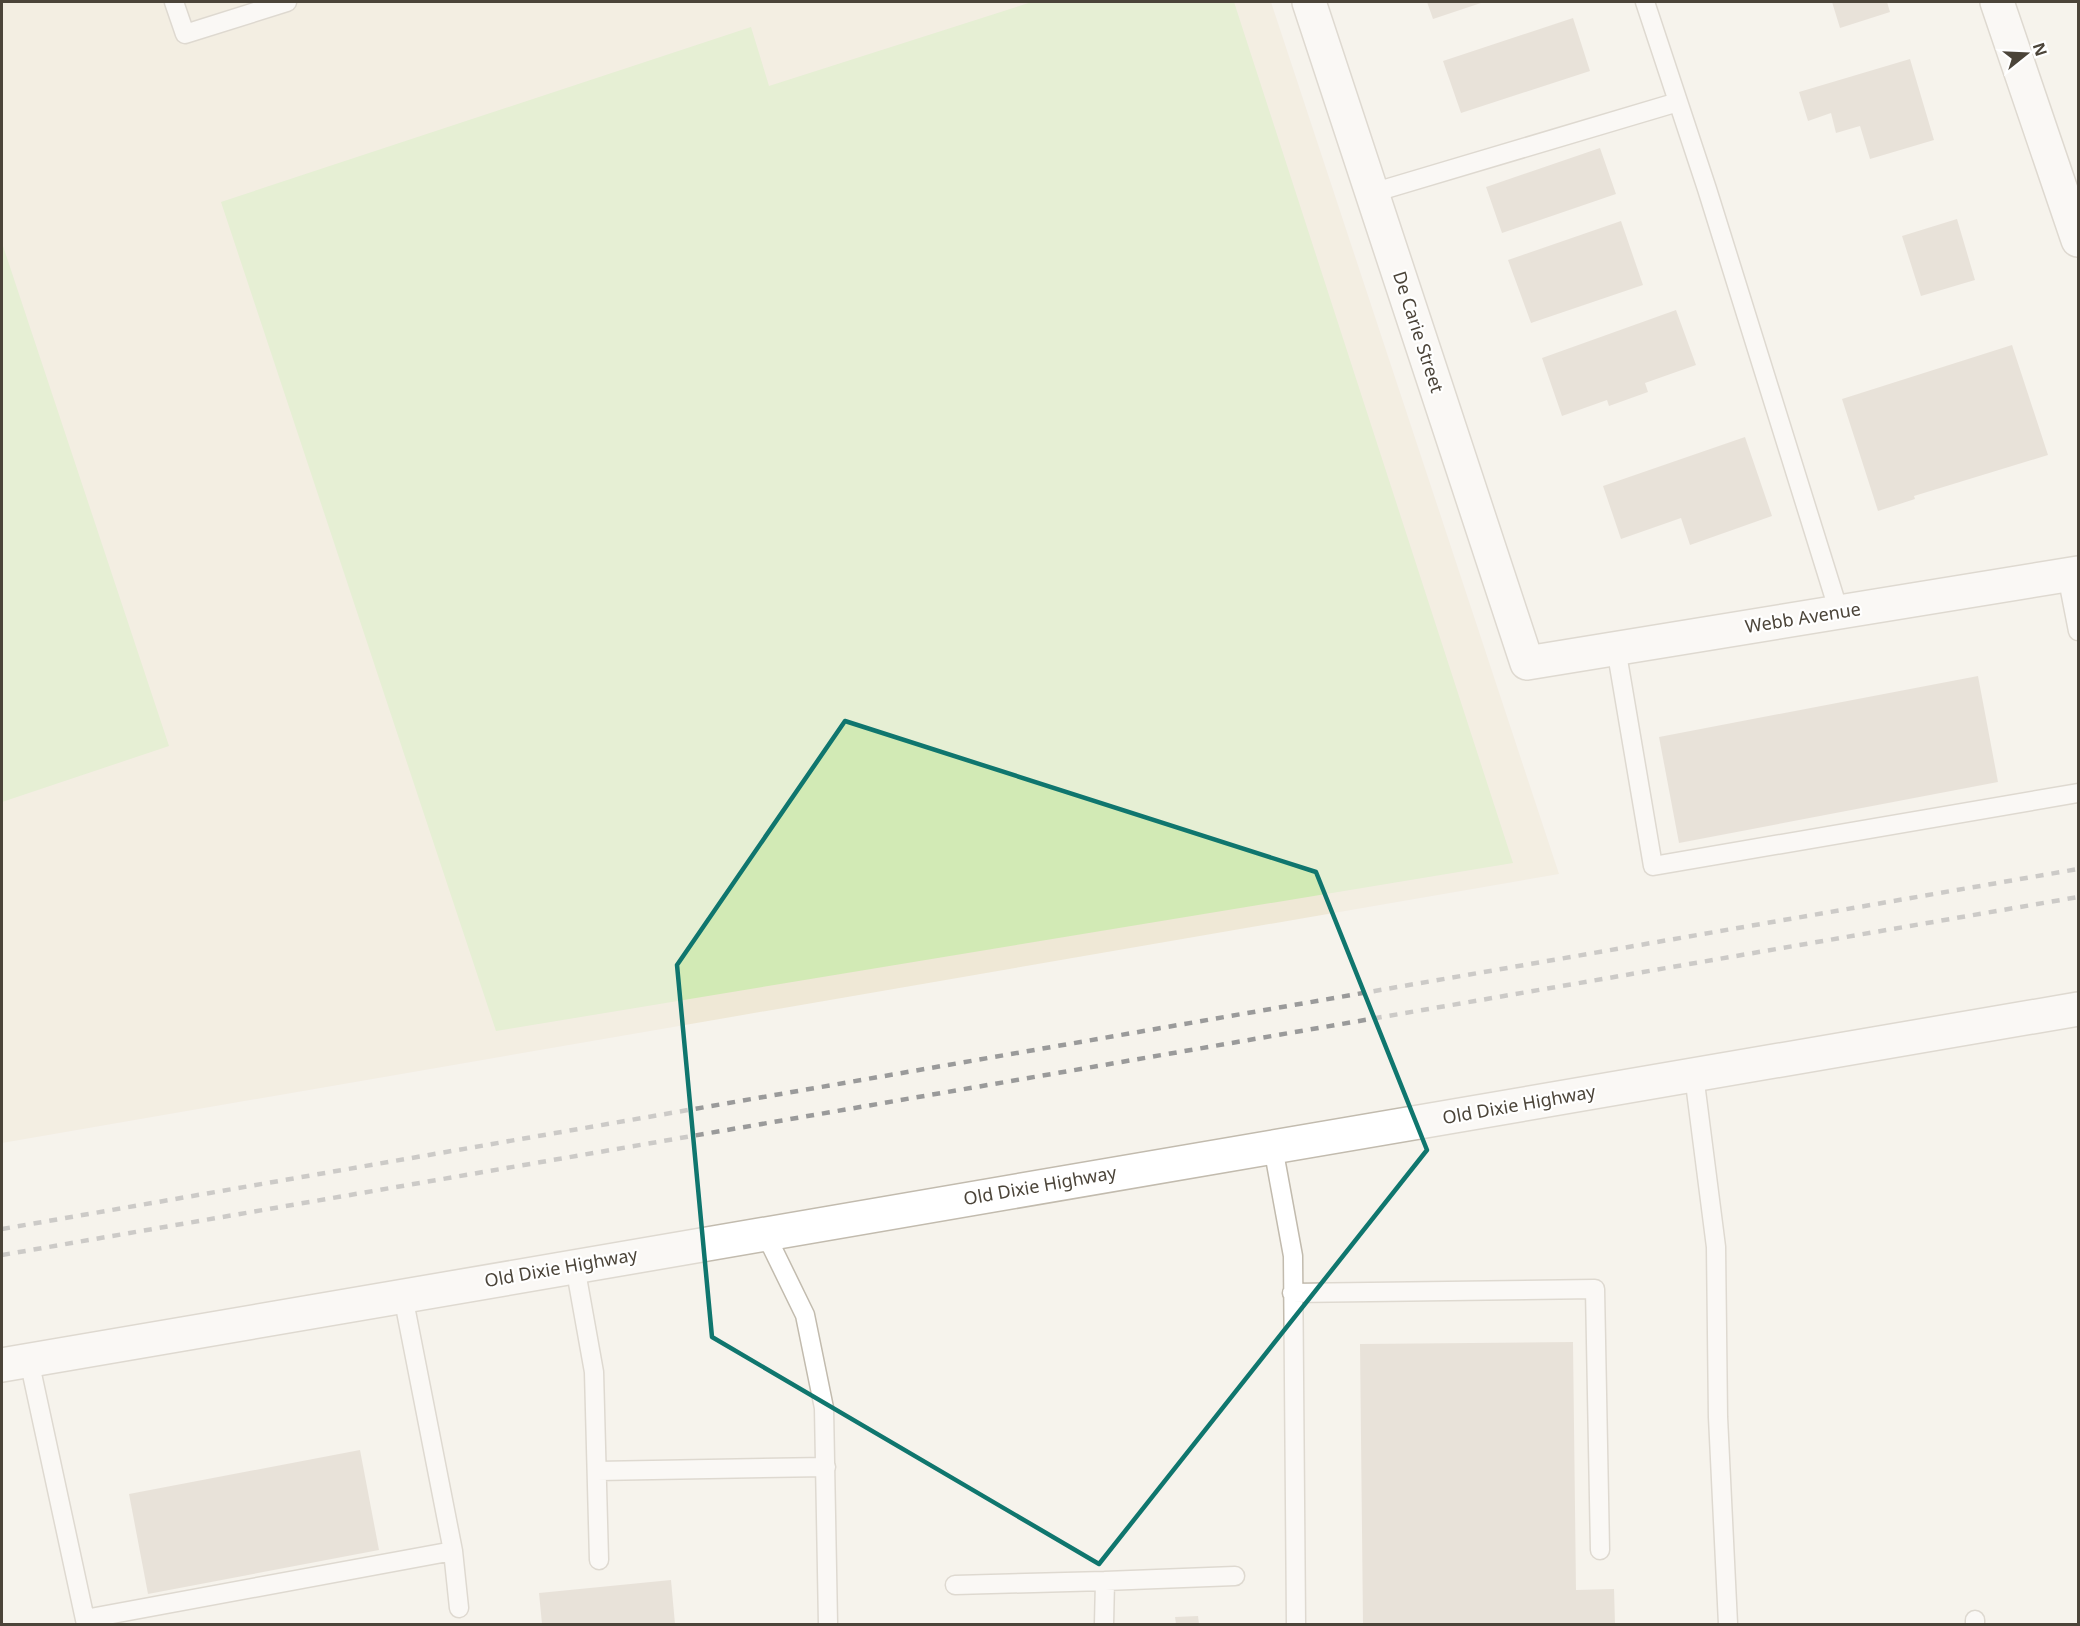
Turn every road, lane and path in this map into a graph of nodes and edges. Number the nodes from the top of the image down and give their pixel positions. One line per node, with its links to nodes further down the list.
1 (174, 2): 2 (lane)
2 (287, 2)
3 (1309, 2): 7 (street, De Carie Street)
4 (1645, 2): 6 (lane)
5 (1997, 2): 8 (street)
6 (1678, 102): 7 (lane); 10 (lane)
7 (1372, 193): 13 (street, De Carie Street)
8 (2079, 240)
9 (2073, 574): 10 (street, Webb Avenue); 11 (lane)
10 (1839, 612): 12 (street, Webb Avenue)
11 (2079, 631)
12 (1616, 648): 13 (street, Webb Avenue); 14 (lane)
13 (1527, 663)
14 (2079, 793)
15 (2079, 1010): 16 (street, Old Dixie Highway)
16 (1694, 1075): 17 (street, Old Dixie Highway); 36 (lane)
17 (1273, 1147): 18 (street, Old Dixie Highway); 20 (lane)
18 (765, 1233): 19 (street, Old Dixie Highway); 23 (lane)
19 (575, 1266): 21 (street, Old Dixie Highway); 24 (lane)
20 (1292, 1293): 25 (lane); 35 (lane)
21 (403, 1296): 22 (street, Old Dixie Highway); 26 (lane)
22 (15, 1363): 32 (lane)
23 (826, 1467): 24 (lane); 33 (lane)
24 (597, 1471): 27 (lane)
25 (1600, 1550)
26 (453, 1551): 31 (lane); 32 (lane)
27 (599, 1560)
28 (1235, 1576): 29 (lane)
29 (1105, 1581): 30 (lane); 34 (lane)
30 (955, 1586)
31 (459, 1608)
32 (86, 1622)
33 (828, 1624)
34 (1104, 1624)
35 (1296, 1624)
36 (1728, 1624)

